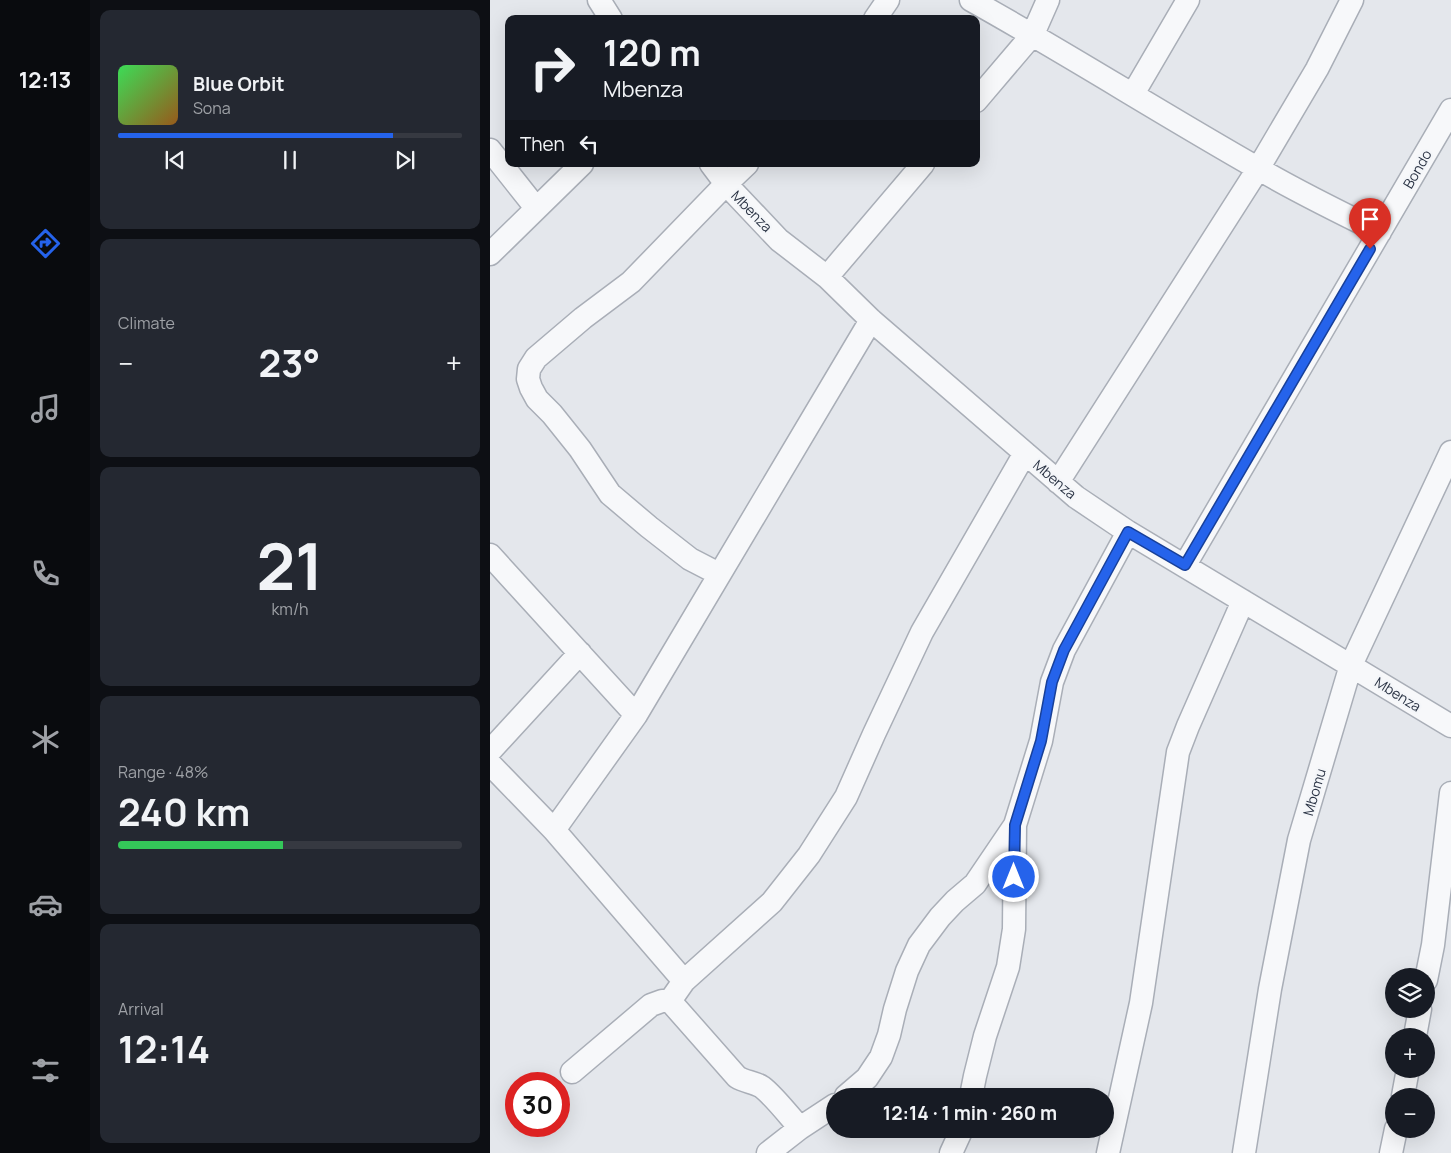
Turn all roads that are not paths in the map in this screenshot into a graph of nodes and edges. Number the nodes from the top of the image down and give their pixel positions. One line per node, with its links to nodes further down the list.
1 (599, 0): 7 (street)
2 (888, 0): 8 (street)
3 (971, 0): 9 (street)
4 (1048, 0): 9 (street)
5 (1188, 0): 10 (street)
6 (1352, 0): 18 (street)
7 (608, 15)
8 (878, 15)
9 (1033, 34): 10 (street); 11 (street)
10 (1133, 94): 18 (street)
11 (980, 97)
12 (1451, 110): 21 (street, Bondo)
13 (490, 150): 20 (street)
14 (579, 167): 20 (street)
15 (713, 167): 19 (street, Mbenza)
16 (744, 167): 19 (street)
17 (920, 167): 23 (street)
18 (1258, 169): 21 (street); 27 (street)
19 (726, 184): 23 (street, Mbenza); 31 (street)
20 (536, 208): 22 (street)
21 (1380, 232): 30 (street, Bondo)
22 (490, 254)
23 (826, 277): 24 (street, Mbenza)
24 (871, 320): 26 (street, Mbenza); 31 (street)
25 (1451, 452): 34 (street, Mbomu)
26 (1025, 453): 27 (street, Mbenza); 43 (street)
27 (1058, 482): 28 (street, Mbenza)
28 (1128, 532): 30 (street, Mbenza); 40 (street)
29 (490, 555): 33 (street)
30 (1185, 565): 32 (street, Mbenza)
31 (719, 574): 35 (street)
32 (1244, 601): 34 (street, Mbenza); 54 (street)
33 (580, 653): 35 (street); 37 (street)
34 (1351, 665): 36 (street, Mbenza); 55 (street, Mbomu)
35 (636, 715): 41 (street)
36 (1451, 726)
37 (490, 751)
38 (490, 764): 41 (street)
39 (1451, 793): 42 (street)
40 (1015, 825): 46 (street); 47 (street)
41 (554, 830): 43 (street)
42 (1428, 968)
43 (684, 981): 44 (street)
44 (670, 1001): 45 (street); 49 (street)
45 (572, 1072)
46 (855, 1088)
47 (973, 1088)
48 (826, 1111): 49 (street)
49 (800, 1128): 52 (street)
50 (958, 1138): 53 (street)
51 (1394, 1138): 56 (street)
52 (768, 1153)
53 (951, 1153)
54 (1108, 1153)
55 (1244, 1153)
56 (1391, 1153)

